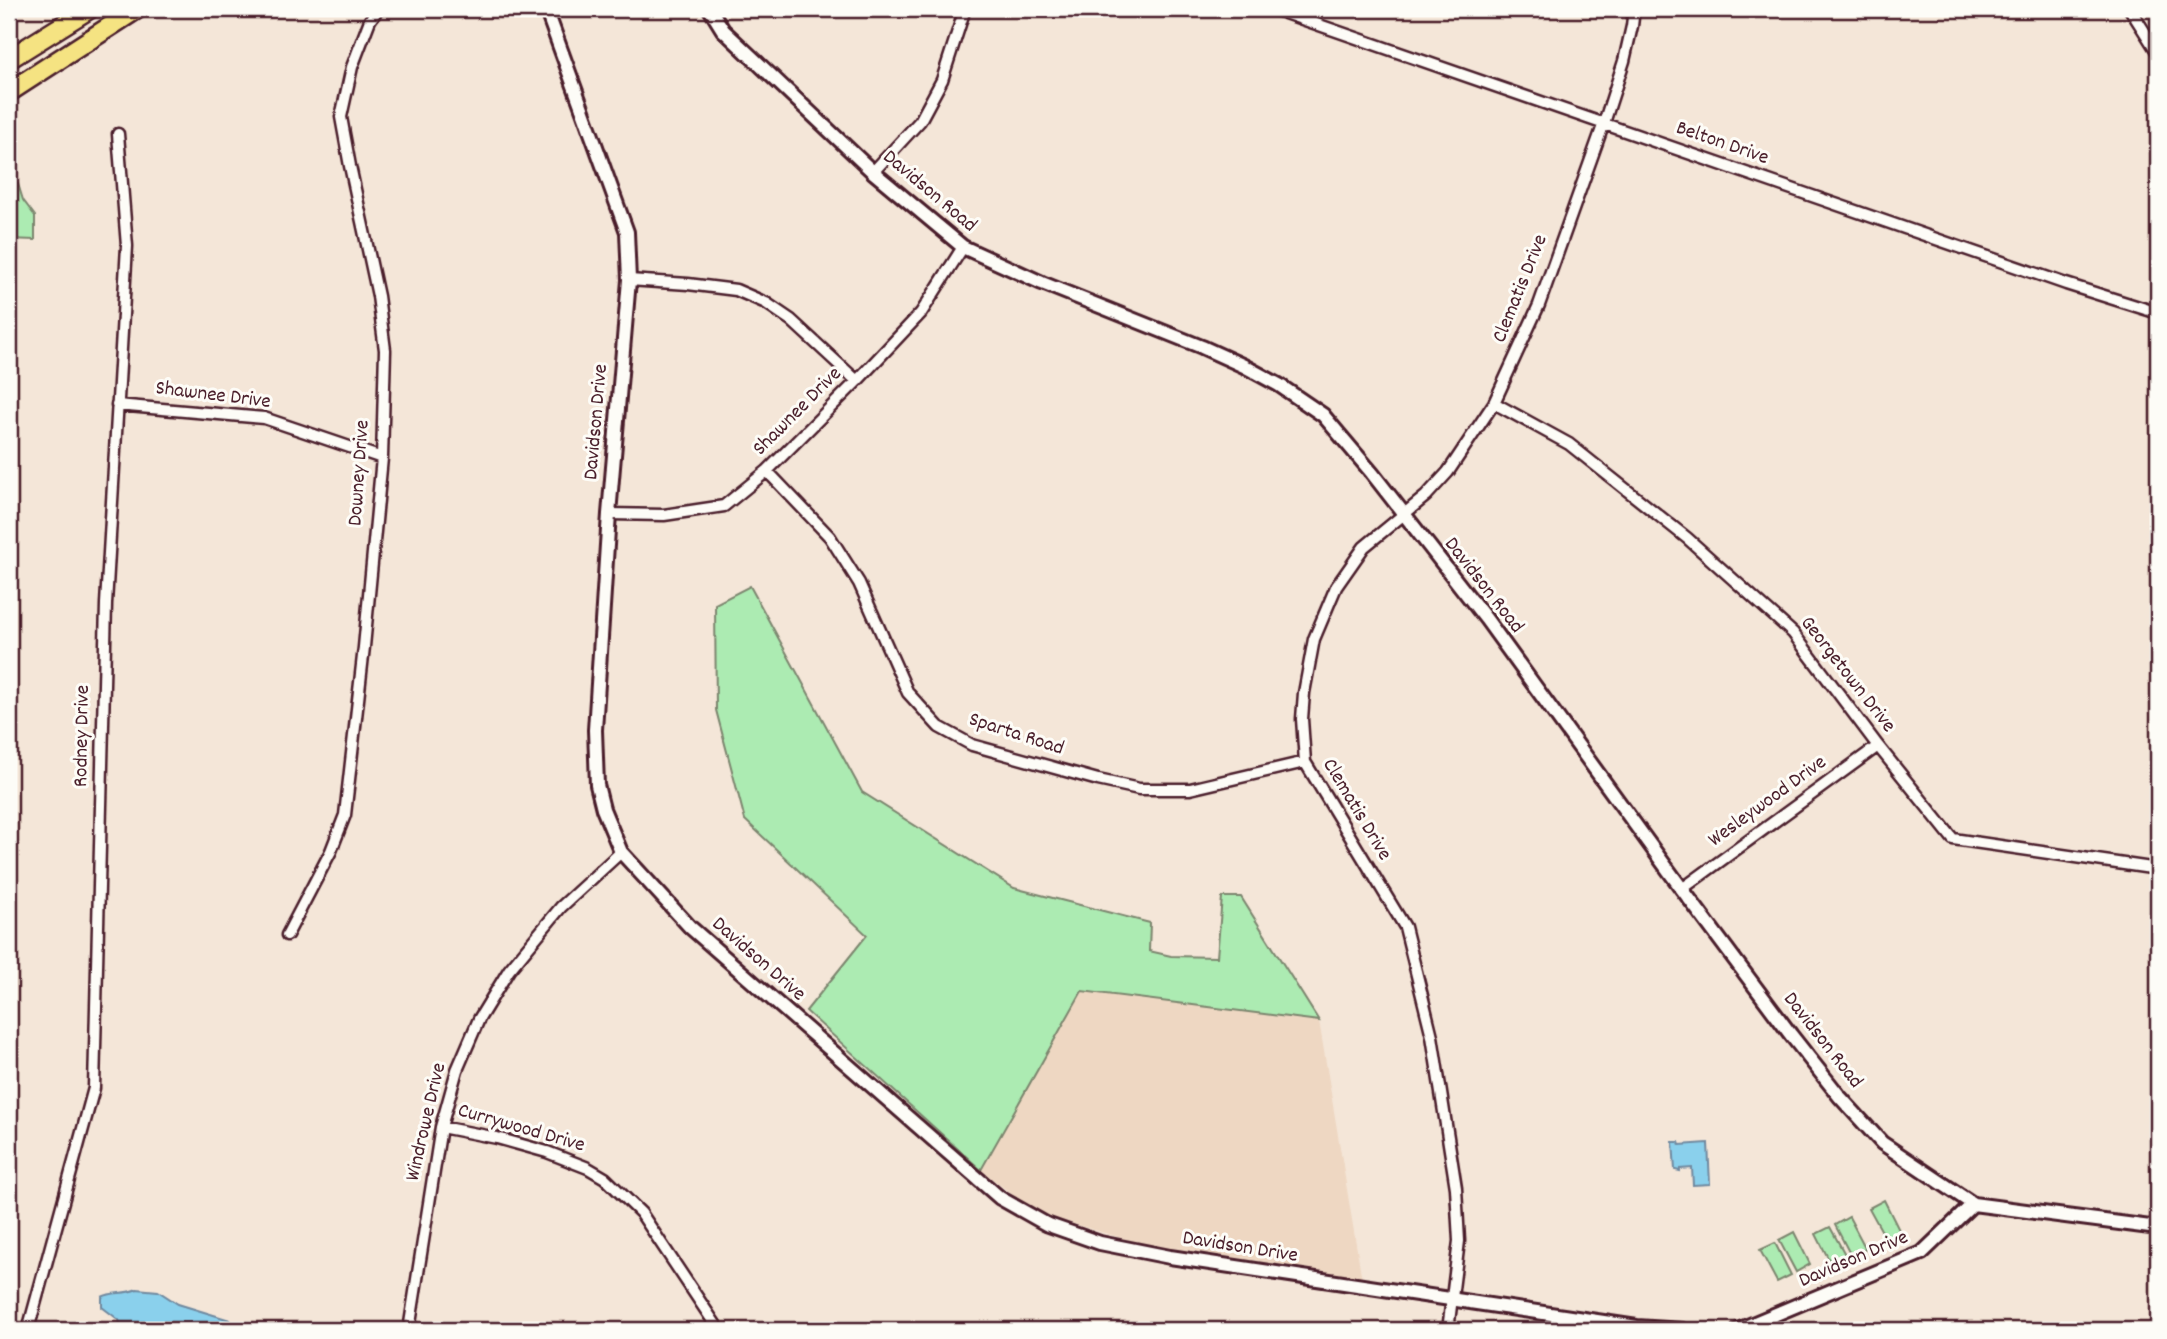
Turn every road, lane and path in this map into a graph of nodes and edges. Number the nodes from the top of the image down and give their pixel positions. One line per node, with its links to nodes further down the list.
1 (89, 9): 11 (highway)
2 (137, 9): 12 (highway)
3 (378, 9): 22 (street, Downey Drive)
4 (546, 9): 17 (street, Davidson Drive)
5 (710, 9): 15 (street, Davidson Road)
6 (965, 9): 15 (street)
7 (1273, 9): 13 (street, Belton Drive)
8 (1634, 9): 13 (street, Clematis Drive)
9 (2130, 9): 10 (street)
10 (2158, 53)
11 (9, 59)
12 (9, 92)
13 (1604, 123): 18 (street, Belton Drive); 20 (street, Clematis Drive)
14 (118, 134): 21 (street, Rodney Drive)
15 (873, 172): 16 (street, Davidson Road)
16 (963, 247): 19 (street, Shawnee Drive); 25 (street, Davidson Road)
17 (629, 280): 19 (street); 24 (street, Davidson Drive)
18 (2158, 313)
19 (857, 381): 23 (street, Shawnee Drive)
20 (1494, 403): 25 (street, Clematis Drive); 26 (street, Georgetown Drive)
21 (117, 405): 22 (street, Shawnee Drive); 36 (street, Rodney Drive)
22 (382, 458): 31 (street, Downey Drive)
23 (767, 471): 24 (street, Shawnee Drive); 27 (street, Sparta Road)
24 (609, 514): 28 (street, Davidson Drive)
25 (1402, 514): 27 (street, Clematis Drive); 30 (street, Davidson Road)
26 (1878, 746): 29 (street, Georgetown Drive); 30 (street, Wesleywood Drive)
27 (1305, 762): 35 (street, Clematis Drive)
28 (621, 852): 32 (street, Windrowe Drive); 35 (street, Davidson Drive)
29 (2158, 869)
30 (1682, 890): 33 (street, Davidson Road)
31 (287, 935)
32 (442, 1127): 37 (street, Windrowe Drive); 38 (street, Currywood Drive)
33 (1973, 1204): 34 (street, Davidson Road); 41 (street, Davidson Drive)
34 (2158, 1228)
35 (1451, 1300): 39 (street, Clematis Drive); 40 (street, Davidson Drive)
36 (28, 1330)
37 (409, 1330)
38 (719, 1330)
39 (1448, 1330)
40 (1683, 1330)
41 (1738, 1330)

